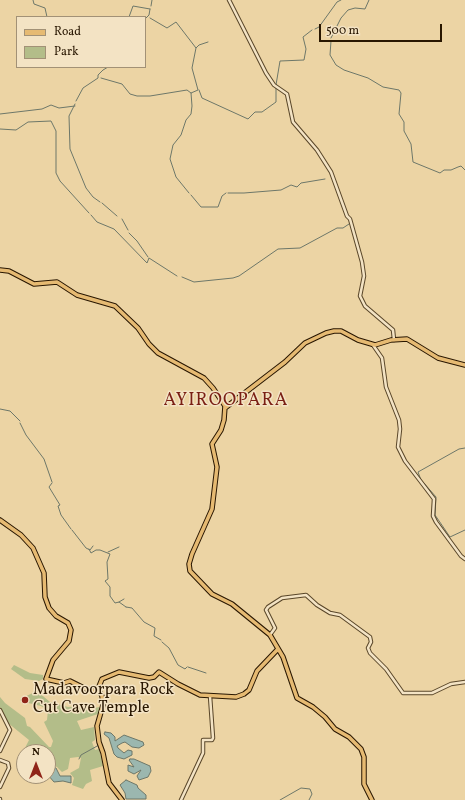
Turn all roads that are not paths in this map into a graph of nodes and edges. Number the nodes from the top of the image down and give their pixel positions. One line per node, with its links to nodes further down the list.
1 (228, 0): 3 (street)
2 (0, 270): 6 (main road)
3 (394, 339): 4 (main road); 5 (main road)
4 (373, 345): 6 (main road); 8 (street)
5 (465, 365)
6 (225, 408): 9 (main road)
7 (0, 520): 12 (main road)
8 (465, 559)
9 (270, 634): 10 (main road); 11 (street)
10 (278, 649): 13 (main road); 20 (main road)
11 (465, 682)
12 (98, 690): 13 (main road); 18 (main road)
13 (210, 696): 19 (street)
14 (0, 710): 15 (street)
15 (0, 751)
16 (0, 760): 17 (street)
17 (0, 787)
18 (122, 800)
19 (181, 800)
20 (372, 800)

